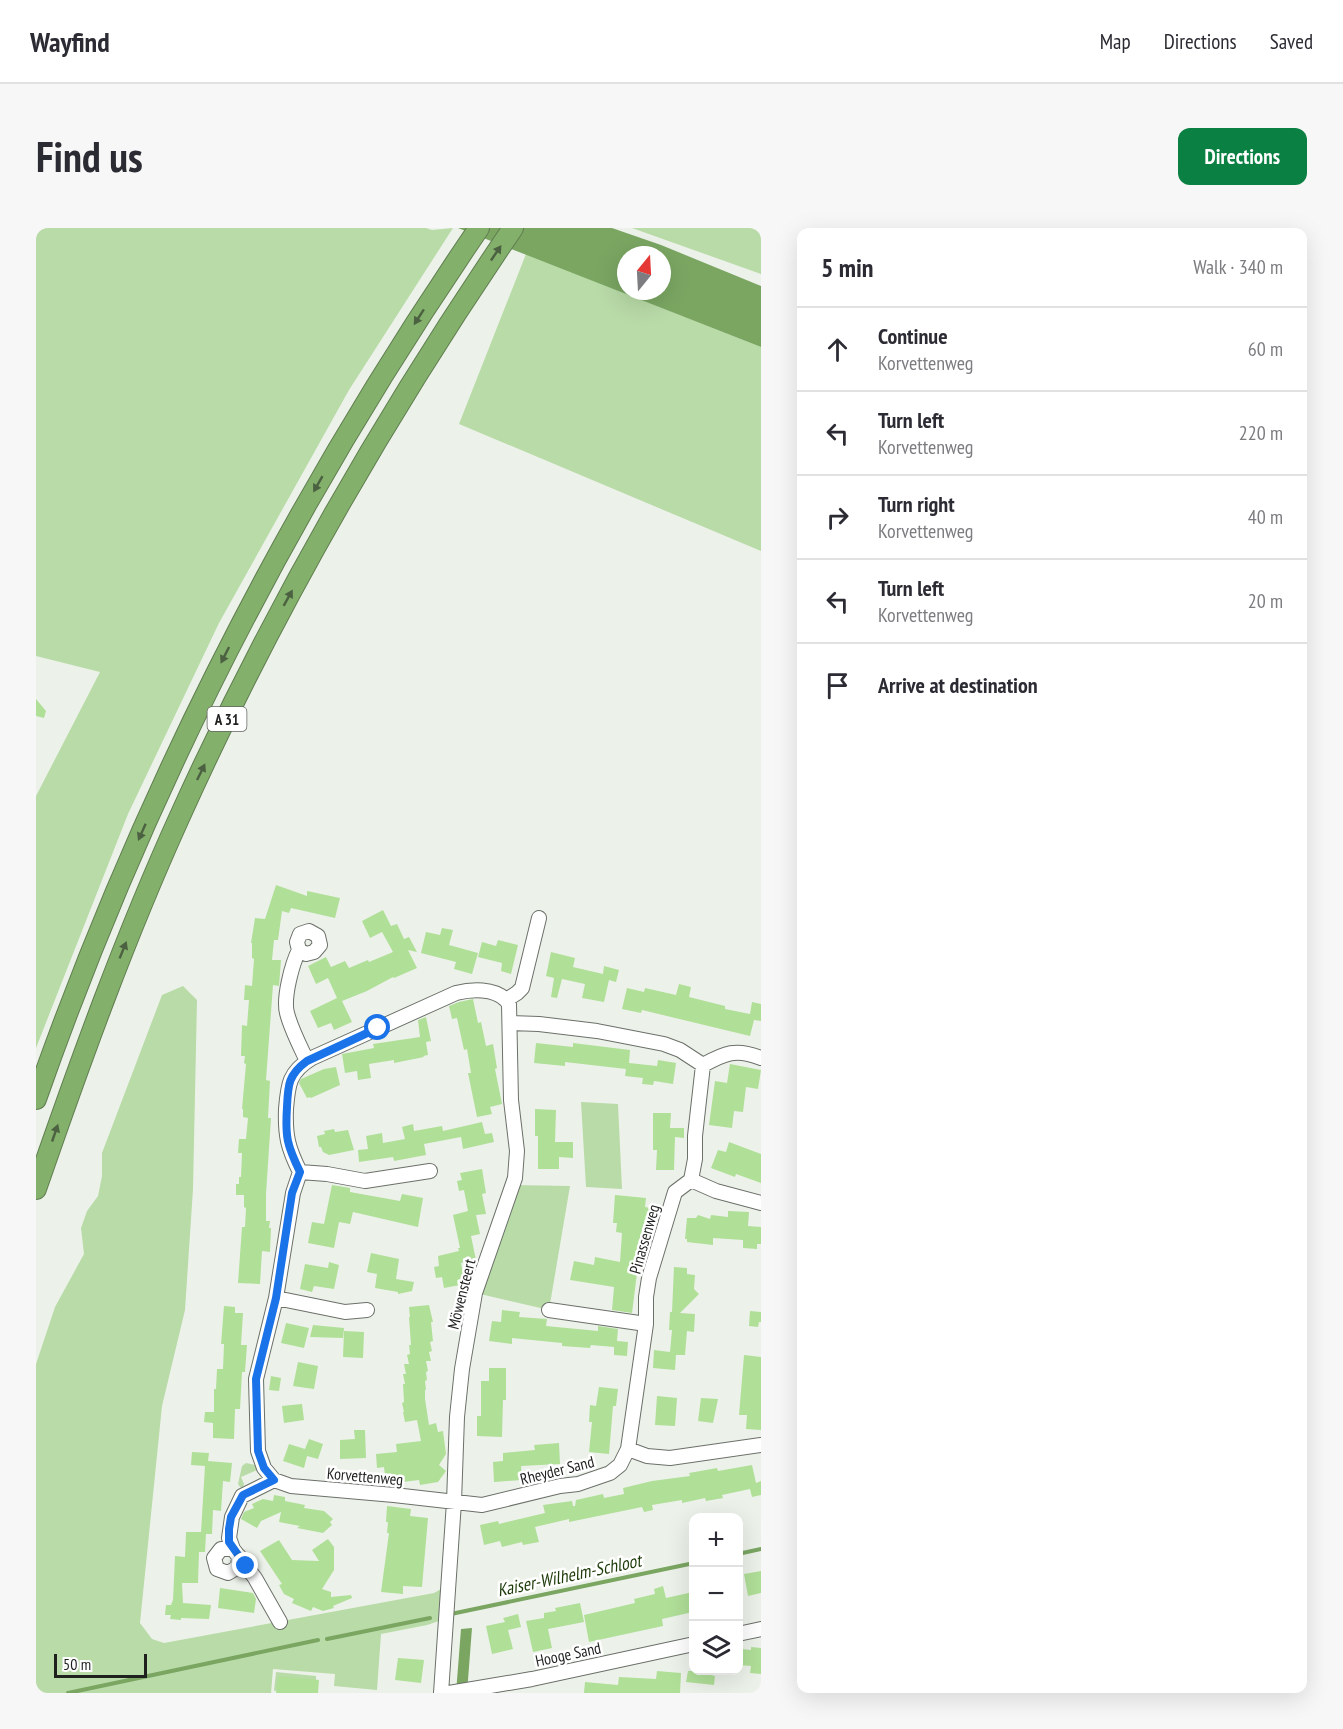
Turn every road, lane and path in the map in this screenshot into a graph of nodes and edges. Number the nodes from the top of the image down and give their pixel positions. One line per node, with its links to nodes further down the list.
1 (479, 228): 10 (highway, A 31, one-way to 10)
2 (513, 228): 14 (highway, A 31, one-way to 2)
3 (539, 918): 5 (street)
4 (299, 950): 8 (street)
5 (506, 1000): 6 (street, Möwensteert); 8 (street)
6 (510, 1023): 9 (street); 23 (street, Möwensteert)
7 (761, 1058): 9 (street)
8 (307, 1061): 12 (street)
9 (703, 1065): 13 (street)
10 (36, 1099)
11 (430, 1171): 12 (street)
12 (300, 1172): 16 (street)
13 (691, 1180): 15 (street); 19 (street, Pinassenweg)
14 (36, 1189)
15 (761, 1203)
16 (276, 1298): 17 (street); 22 (street)
17 (368, 1310)
18 (549, 1310): 19 (street)
19 (646, 1324): 21 (street, Pinassenweg)
20 (761, 1445): 21 (street)
21 (628, 1449): 23 (street, Rheyder Sand)
22 (274, 1480): 23 (street, Korvettenweg); 24 (street)
23 (454, 1502): 29 (street, Möwensteert)
24 (280, 1622)
25 (761, 1629): 26 (street)
26 (743, 1633)
27 (689, 1645): 28 (street, Hooge Sand)
28 (532, 1686): 30 (street, Hooge Sand)
29 (441, 1693)
30 (450, 1693)

